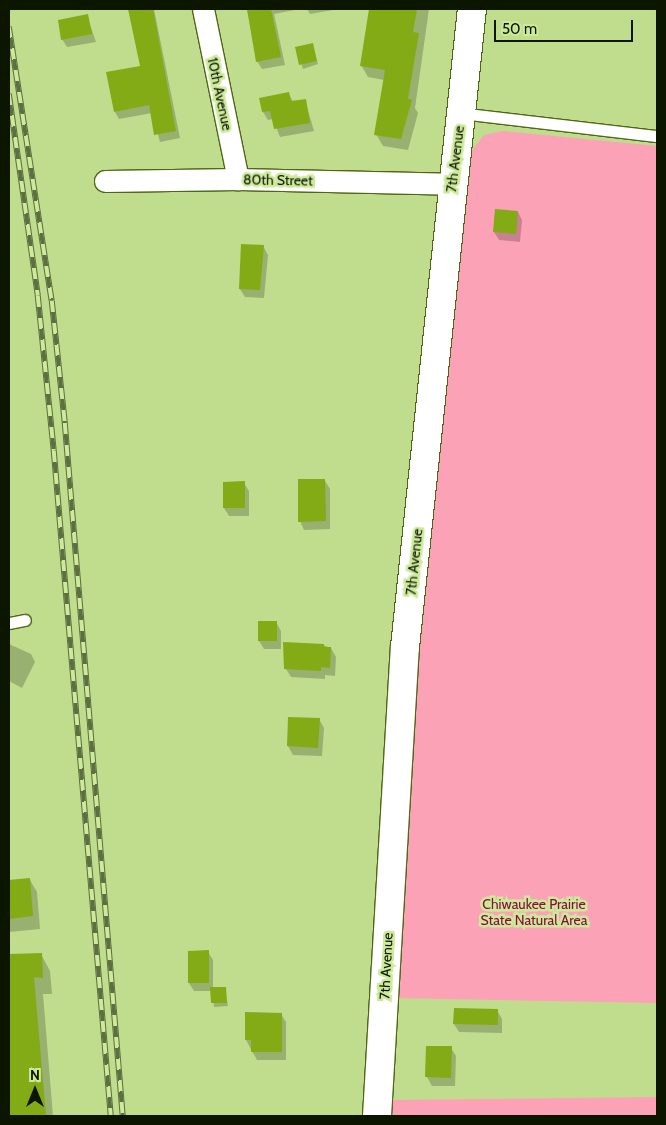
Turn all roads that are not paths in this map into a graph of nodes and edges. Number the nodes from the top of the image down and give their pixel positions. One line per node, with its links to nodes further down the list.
1 (203, 9): 5 (street, 10th Avenue)
2 (472, 9): 3 (street, 7th Avenue)
3 (460, 113): 4 (lane); 7 (street, 7th Avenue)
4 (657, 136)
5 (238, 179): 6 (street, 80th Street); 7 (street, 80th Street)
6 (105, 181)
7 (451, 184): 10 (street, 7th Avenue)
8 (25, 620): 9 (lane)
9 (9, 623)
10 (377, 1116)

